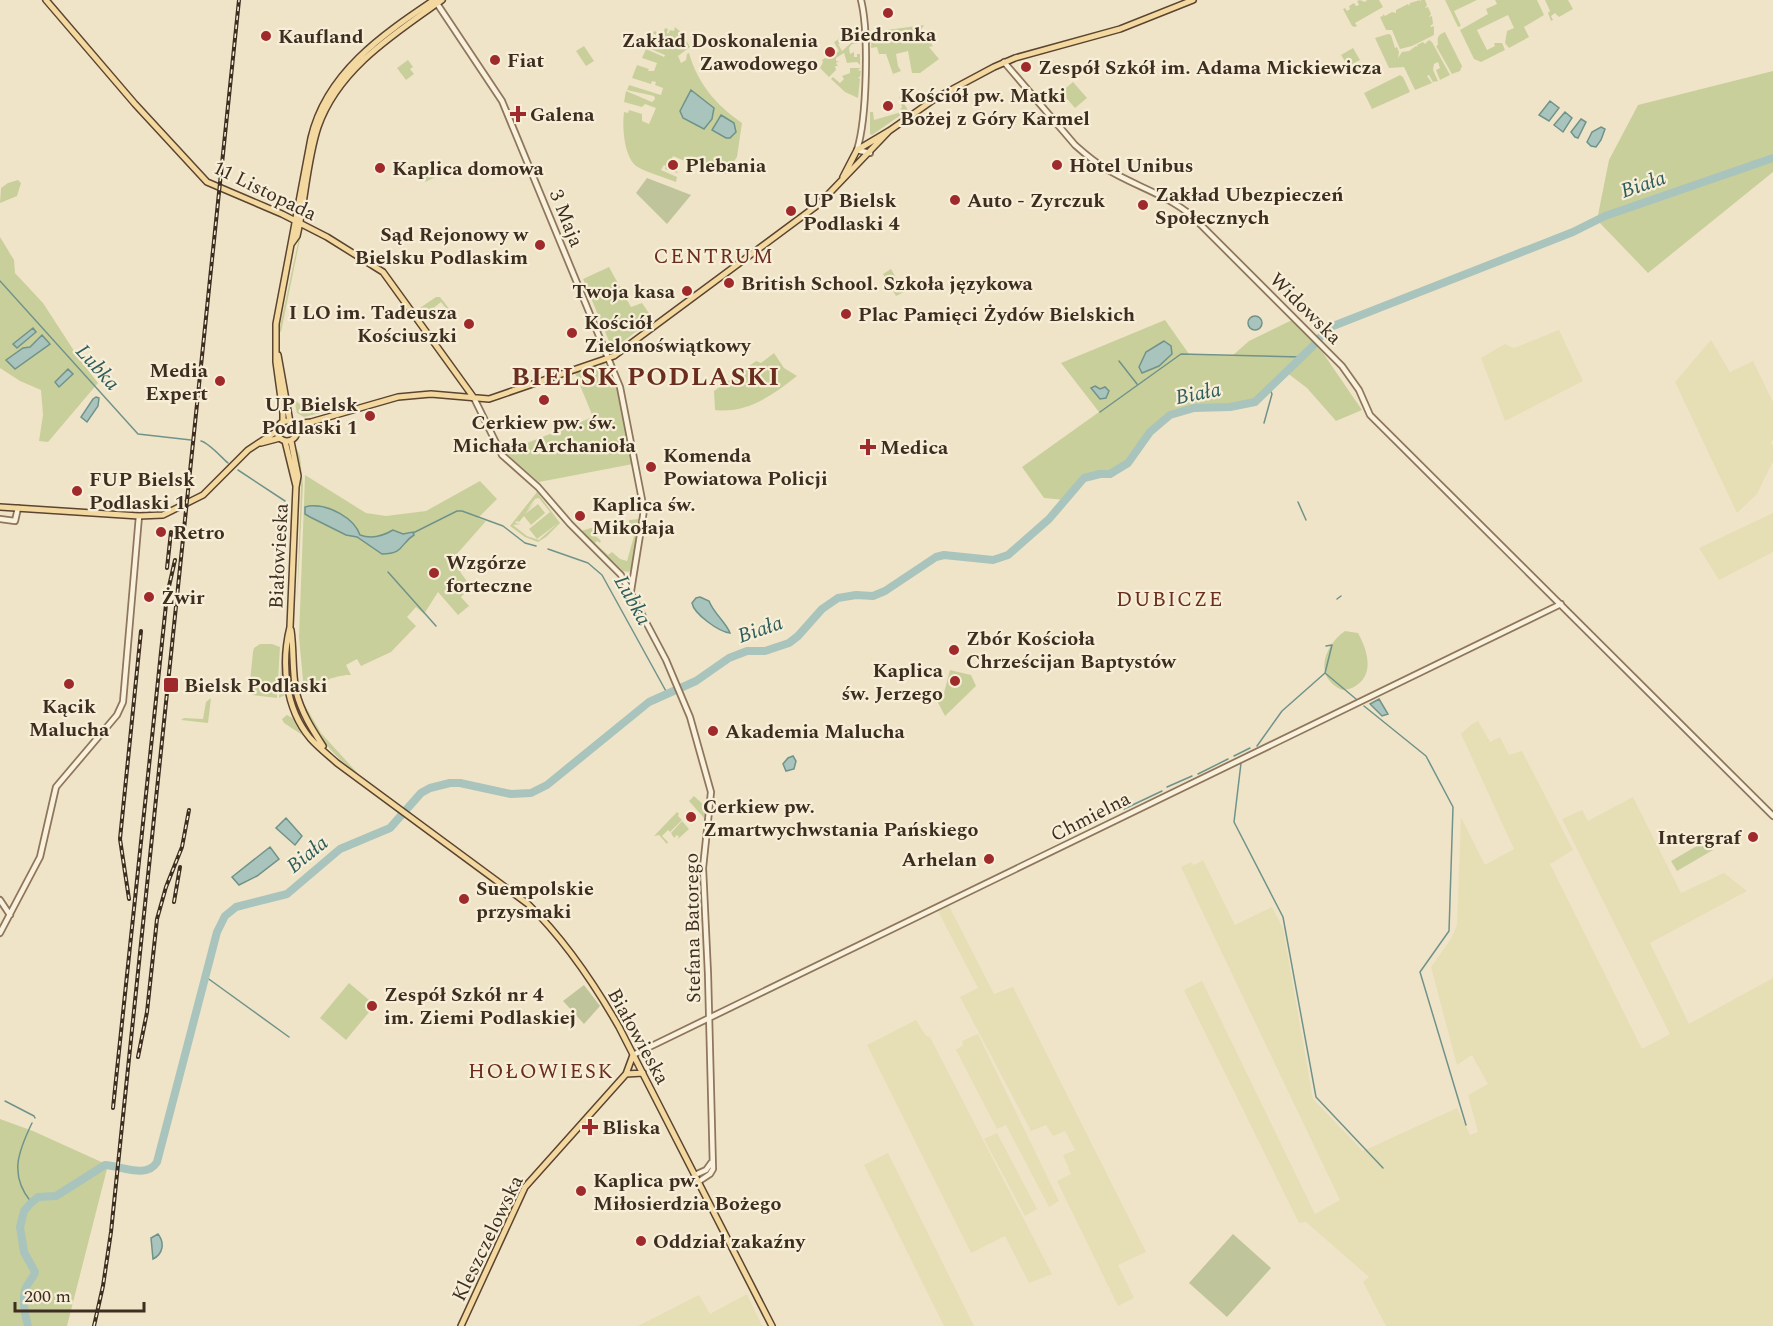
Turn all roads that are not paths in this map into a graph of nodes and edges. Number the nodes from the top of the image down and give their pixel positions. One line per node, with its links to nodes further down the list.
1 (46, 0): 13 (main road, 11 Listopada)
2 (861, 0): 7 (street)
3 (1192, 0): 5 (main road)
4 (437, 1): 12 (main road); 14 (main road); 16 (street, 3 Maja)
5 (1004, 62): 6 (main road); 32 (street, Widowska)
6 (889, 131): 8 (main road); 10 (main road)
7 (861, 136): 8 (street); 9 (street)
8 (869, 143): 9 (main road)
9 (857, 150): 10 (street); 11 (main road)
10 (870, 153): 11 (main road)
11 (840, 183): 16 (main road)
12 (298, 207): 13 (main road); 14 (main road)
13 (285, 216): 14 (main road, 11 Listopada)
14 (297, 223): 15 (main road); 17 (main road, 11 Listopada)
15 (276, 351): 18 (main road); 20 (main road)
16 (608, 359): 17 (main road); 29 (street, 3 Maja)
17 (474, 398): 19 (main road); 30 (street)
18 (283, 422): 20 (main road); 21 (main road)
19 (311, 422): 20 (main road); 22 (main road)
20 (292, 423): 22 (main road)
21 (277, 431): 23 (main road); 24 (main road)
22 (297, 431): 23 (main road)
23 (285, 440): 24 (main road); 38 (main road, Białowieska)
24 (257, 444): 27 (main road)
25 (0, 507): 26 (main road)
26 (18, 508): 27 (main road); 28 (street)
27 (140, 516): 35 (street)
28 (0, 519)
29 (634, 573): 30 (street); 31 (street, 3 Maja)
30 (621, 575): 31 (street)
31 (631, 591): 37 (street, Stefana Batorego)
32 (1561, 604): 33 (street, Widowska); 37 (street, Chmielna)
33 (1773, 816)
34 (0, 900): 35 (street)
35 (10, 915): 36 (street)
36 (0, 933)
37 (709, 1018): 38 (street, Chmielna); 41 (street, Stefana Batorego)
38 (633, 1055): 39 (main road, Białowieska); 40 (main road, Kleszczelowska)
39 (643, 1073): 40 (main road); 42 (main road, Białowieska)
40 (626, 1074): 44 (main road, Kleszczelowska)
41 (711, 1163): 42 (street); 43 (street)
42 (695, 1176): 43 (main road, Białowieska)
43 (698, 1182): 45 (main road, Białowieska)
44 (461, 1326)
45 (772, 1326)

